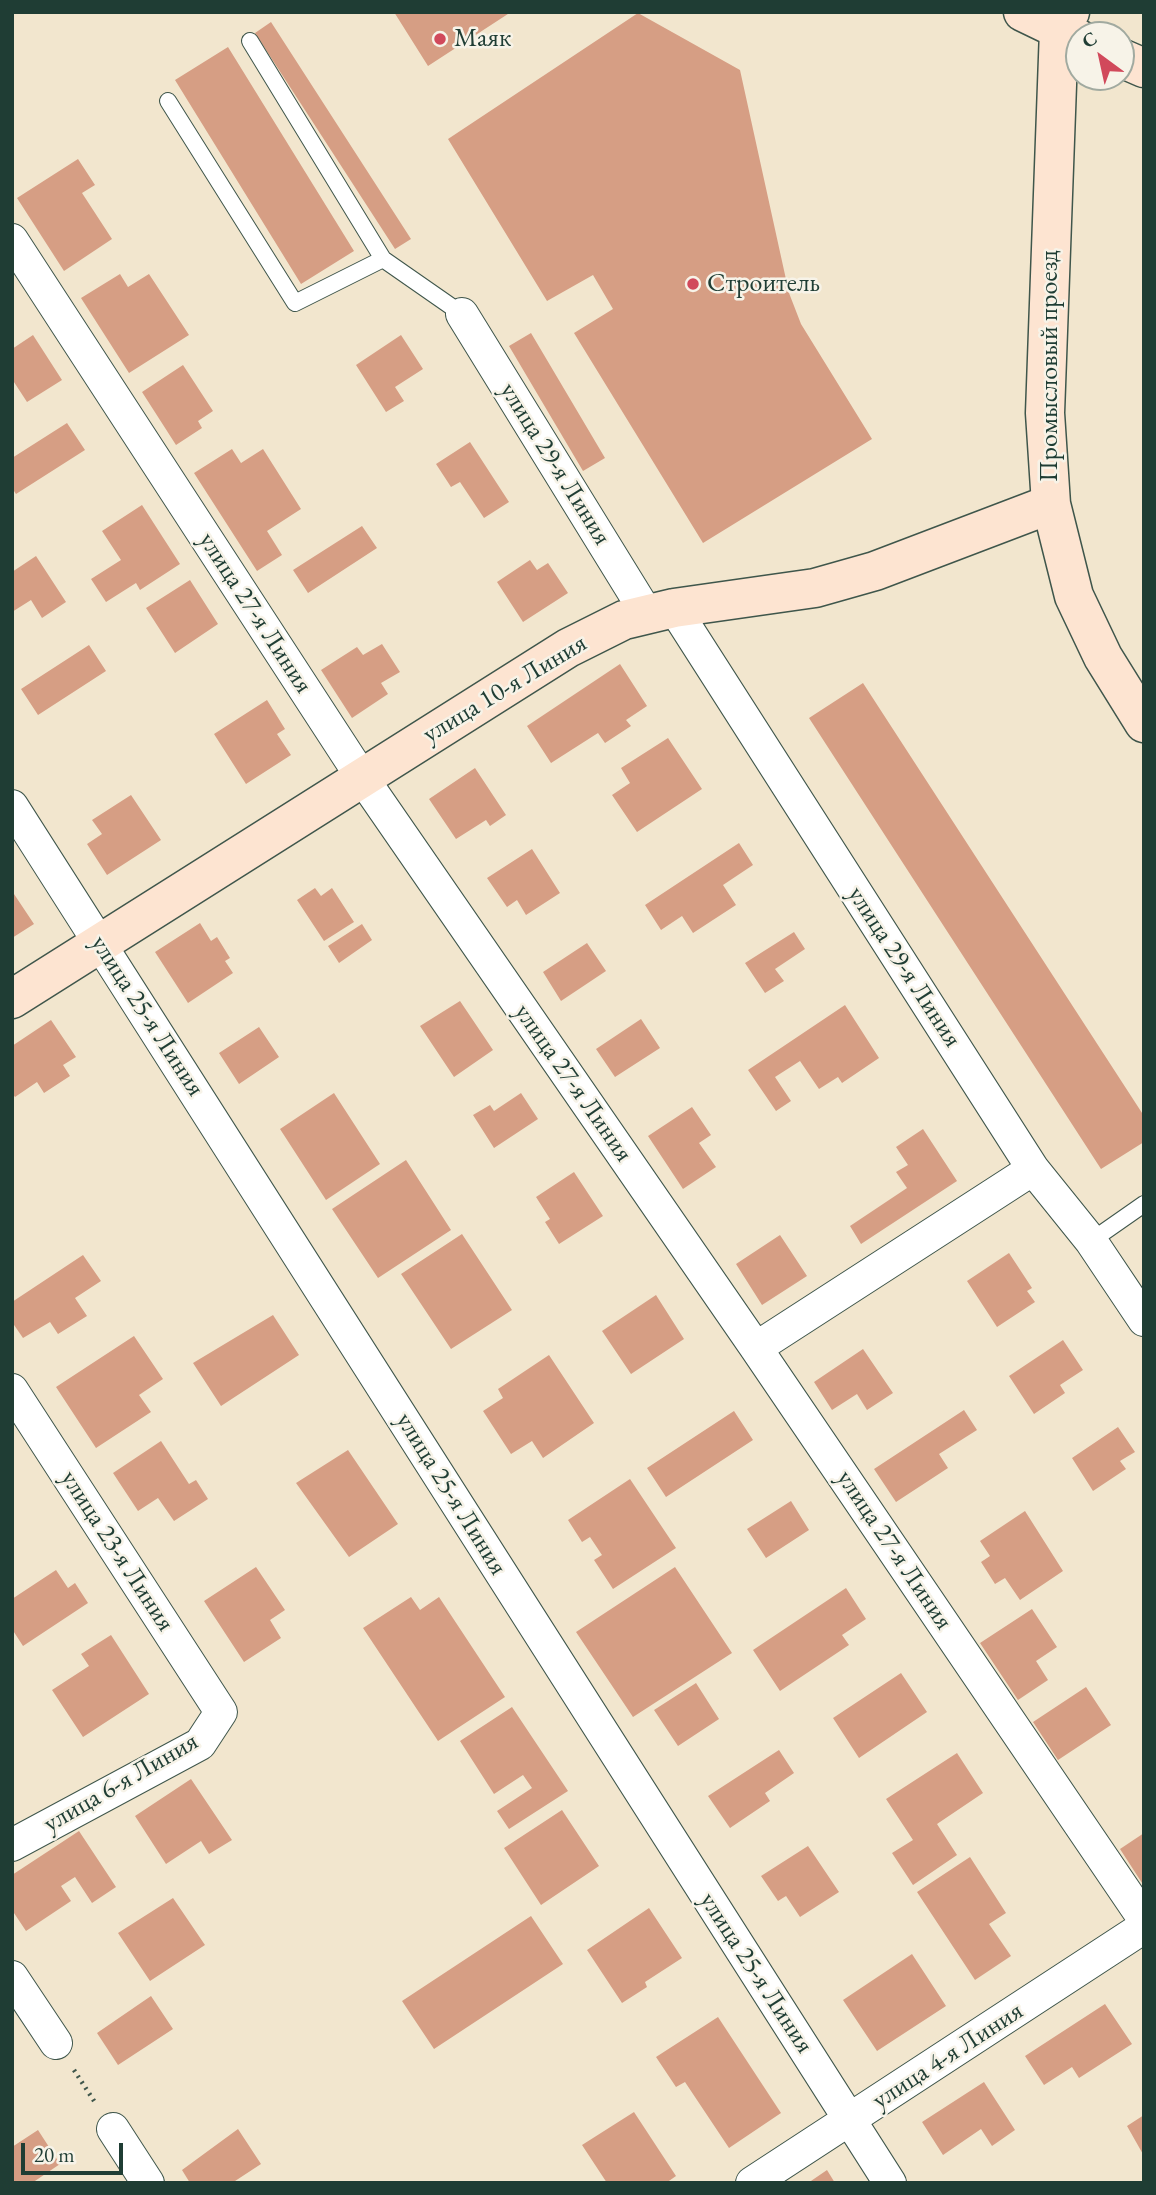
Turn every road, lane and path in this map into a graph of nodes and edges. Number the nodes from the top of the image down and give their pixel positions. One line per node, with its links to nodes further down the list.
1 (1023, 12): 2 (street)
2 (1065, 26)
3 (250, 41): 7 (lane)
4 (1065, 91): 9 (street, Промысловый проезд)
5 (168, 101): 7 (lane)
6 (12, 240): 12 (street, улица 27-я Линия)
7 (383, 259): 8 (lane)
8 (462, 314): 10 (street, улица 29-я Линия)
9 (1051, 504): 10 (street, улица 10-я Линия); 11 (street, Промысловый проезд)
10 (661, 611): 12 (street, улица 10-я Линия); 16 (street, улица 29-я Линия)
11 (1139, 706)
12 (361, 776): 14 (street, улица 10-я Линия); 20 (street, улица 27-я Линия)
13 (12, 806): 14 (street, улица 25-я Линия)
14 (100, 942): 15 (street, улица 10-я Линия); 28 (street, улица 25-я Линия)
15 (12, 999)
16 (1033, 1169): 18 (street, улица 29-я Линия); 20 (street)
17 (1144, 1205): 18 (lane)
18 (1091, 1241): 19 (street, улица 29-я Линия)
19 (1144, 1320)
20 (756, 1348): 24 (street, улица 27-я Линия)
21 (12, 1390): 22 (street, улица 23-я Линия)
22 (221, 1712): 23 (street, улица 6-я Линия)
23 (12, 1845)
24 (1144, 1919)
25 (1144, 1927): 28 (street, улица 4-я Линия)
26 (12, 1977): 27 (street)
27 (56, 2043): 29 (path)
28 (850, 2120): 31 (street, улица 4-я Линия); 32 (street, улица 25-я Линия)
29 (113, 2129): 30 (street)
30 (148, 2183)
31 (752, 2183)
32 (890, 2183)

